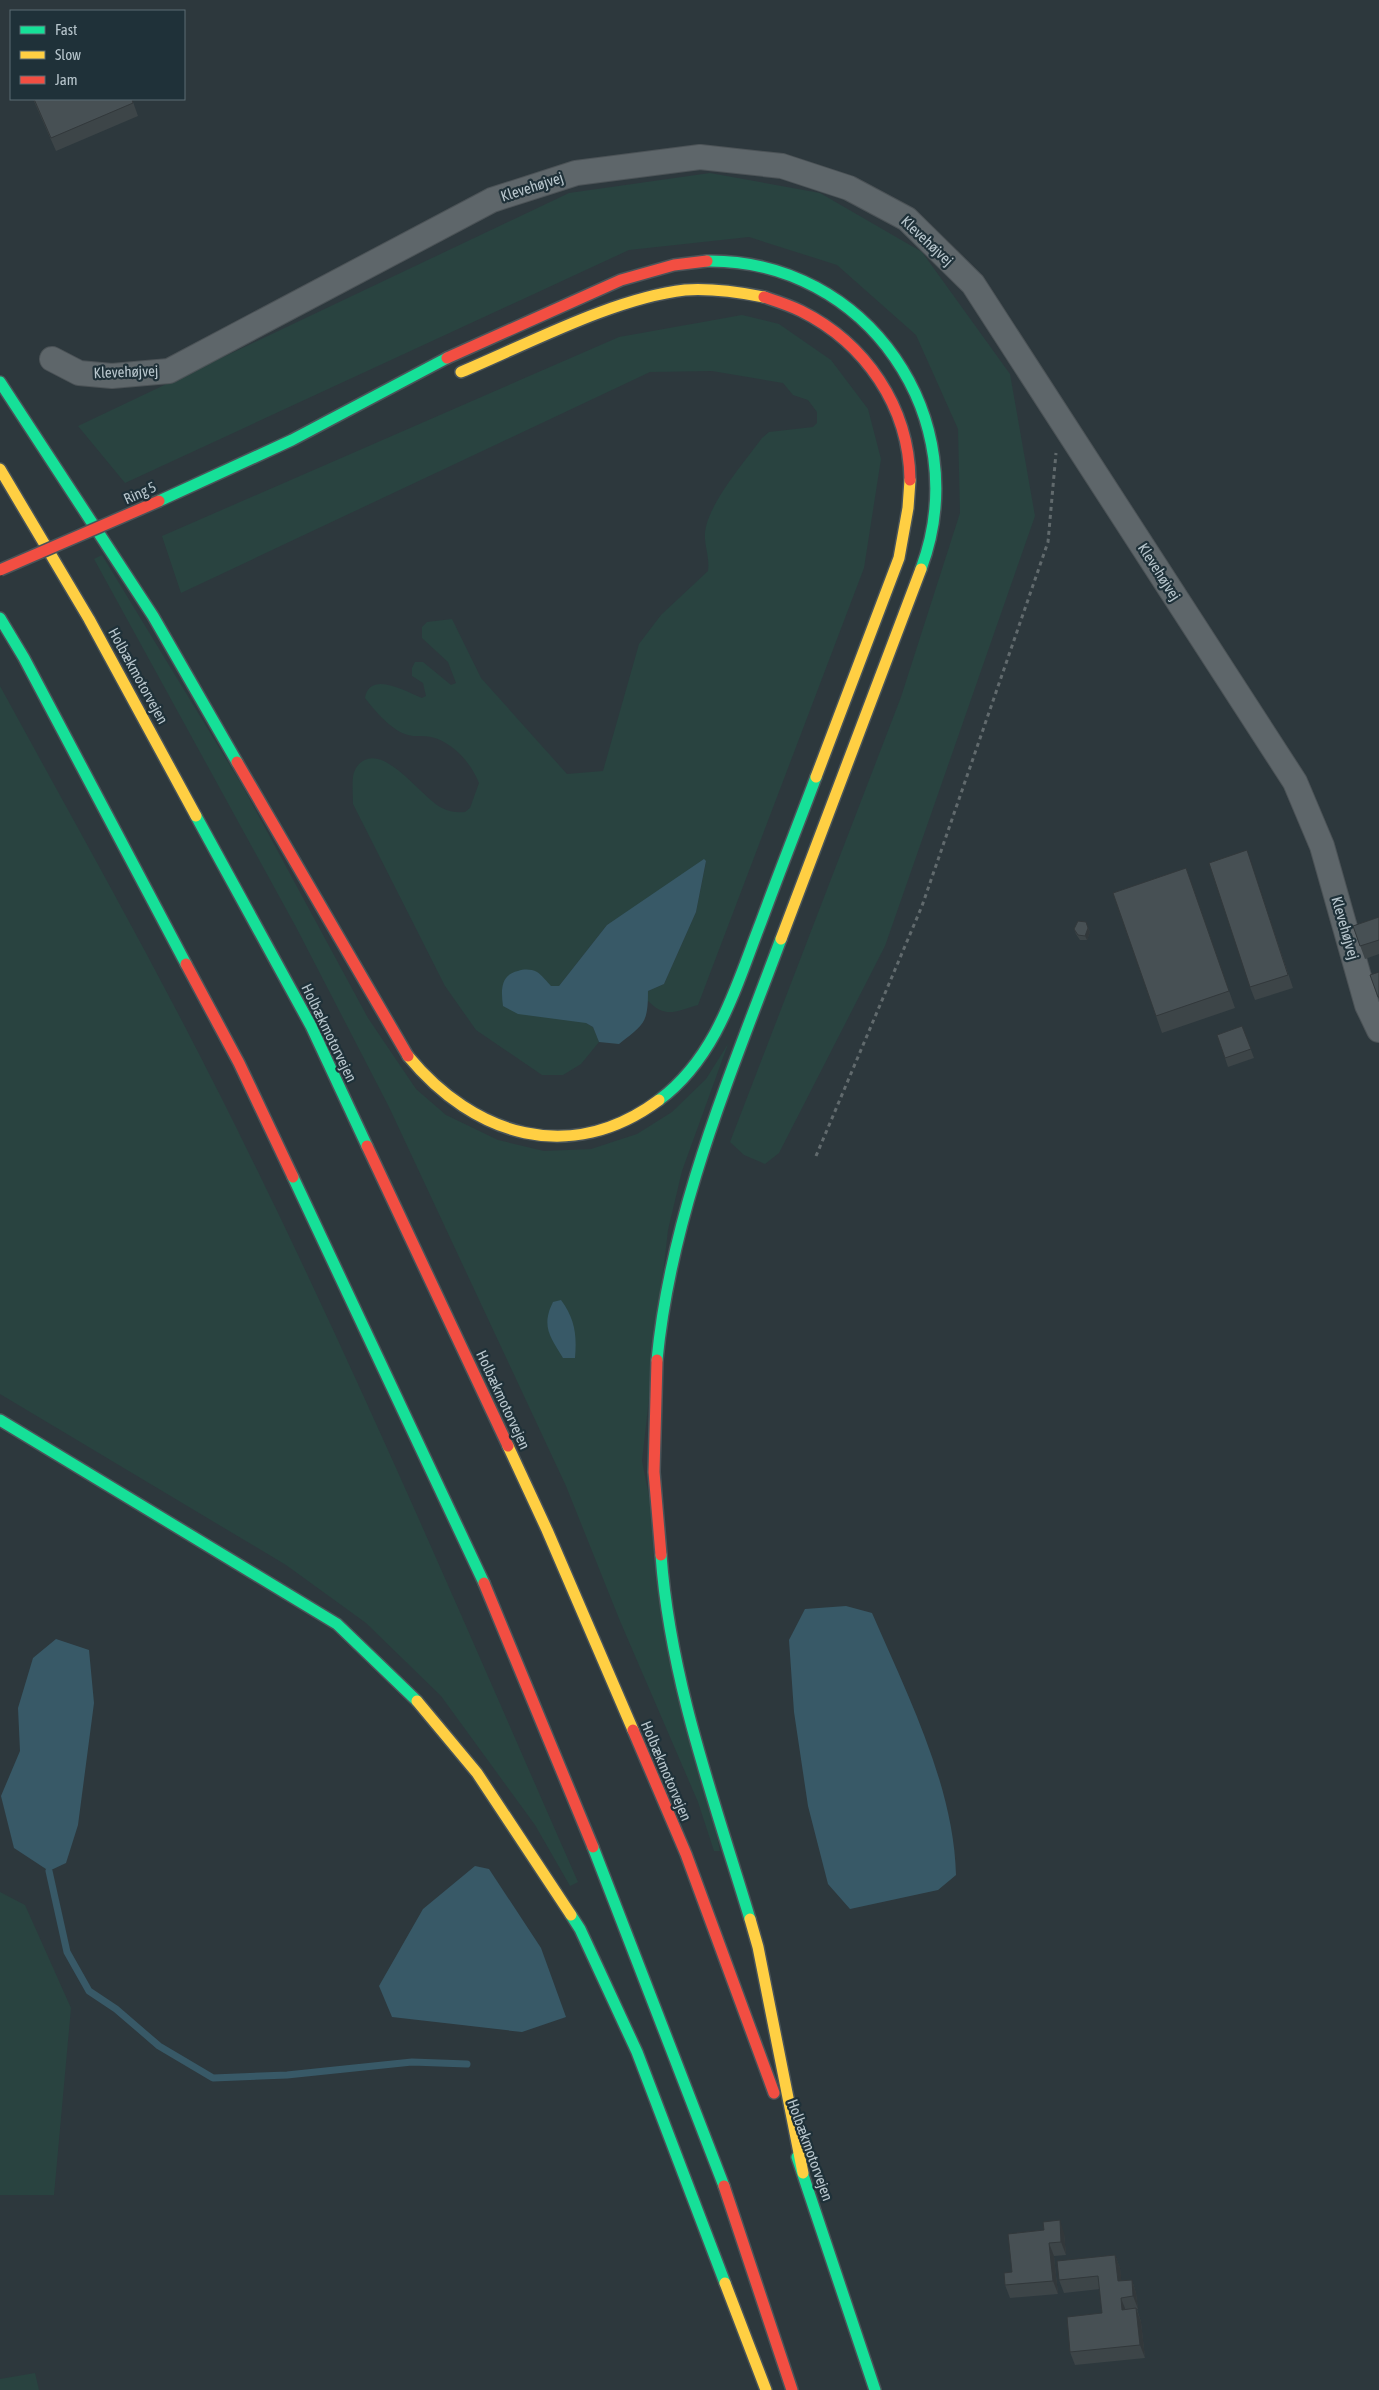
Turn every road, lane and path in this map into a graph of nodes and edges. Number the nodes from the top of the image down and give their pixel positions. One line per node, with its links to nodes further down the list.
1 (52, 359): 5 (street, Klevehøjvej)
2 (453, 376): 3 (highway)
3 (0, 382)
4 (390, 402): 6 (highway)
5 (1071, 436): 10 (street, Klevehøjvej); 11 (path)
6 (292, 440): 8 (highway, Ring 5, bridge); 13 (highway)
7 (0, 469): 13 (highway, Holbækmotorvejen)
8 (0, 570)
9 (0, 618): 15 (highway)
10 (1379, 1030)
11 (816, 1156)
12 (0, 1420): 14 (highway)
13 (803, 2173): 16 (highway, Holbækmotorvejen)
14 (766, 2390)
15 (792, 2390)
16 (876, 2390)

